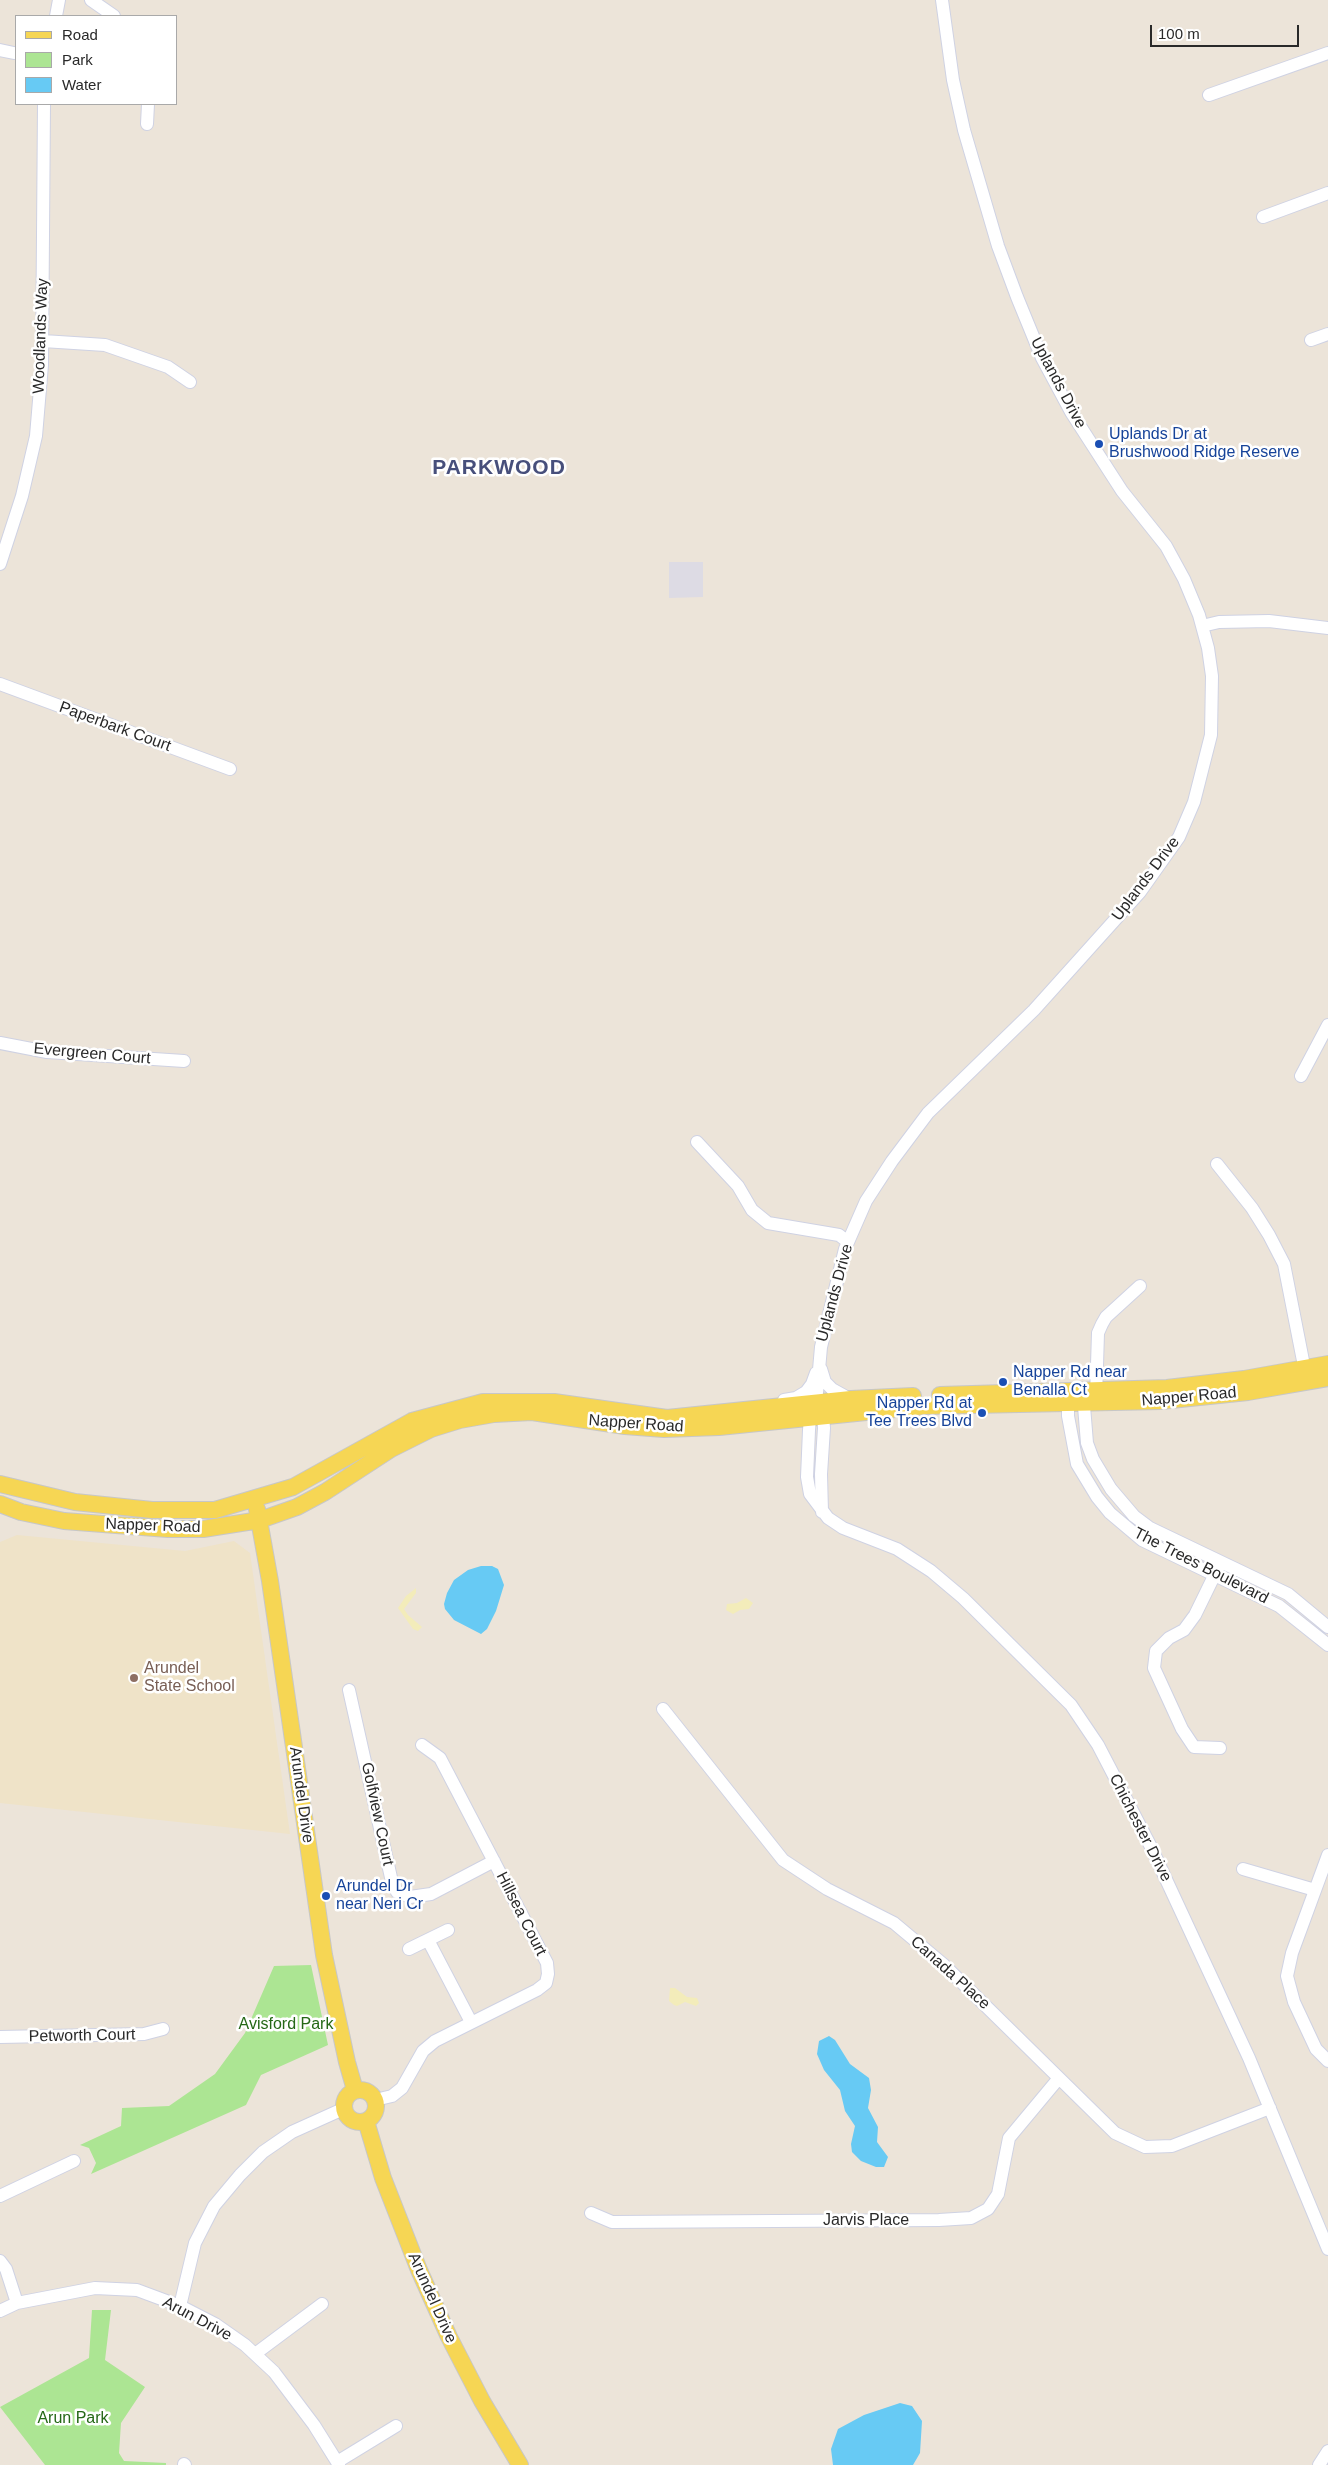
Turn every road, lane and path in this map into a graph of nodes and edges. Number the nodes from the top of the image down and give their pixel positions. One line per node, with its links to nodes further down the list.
1 (59, 0): 4 (street)
2 (91, 0): 5 (street)
3 (942, 0): 20 (street, Uplands Drive)
4 (56, 15)
5 (113, 15)
6 (0, 50): 8 (street)
7 (1328, 52): 9 (street)
8 (14, 53)
9 (1209, 96)
10 (44, 105): 17 (street, Woodlands Way)
11 (148, 105): 12 (street)
12 (146, 124)
13 (1328, 193): 14 (street)
14 (1263, 217)
15 (1328, 334): 16 (street)
16 (1311, 340)
17 (42, 341): 18 (street); 19 (street, Woodlands Way)
18 (190, 382)
19 (0, 564)
20 (1202, 626): 21 (street); 30 (street, Uplands Drive)
21 (1328, 628)
22 (0, 684): 23 (street, Paperbark Court)
23 (230, 769)
24 (1328, 1025): 27 (street)
25 (0, 1043): 26 (street, Evergreen Court)
26 (184, 1061)
27 (1301, 1076)
28 (697, 1142): 30 (street)
29 (1216, 1164): 34 (street)
30 (848, 1242): 32 (street, Uplands Drive)
31 (1140, 1286): 36 (street, The Trees Boulevard)
32 (819, 1364): 37 (street, Uplands Drive); 38 (street, Uplands Drive); 39 (street)
33 (1328, 1364): 34 (main road, Napper Road)
34 (1305, 1375): 35 (main road, Napper Road); 36 (main road, Napper Road)
35 (1328, 1378)
36 (1082, 1397): 37 (main road, Napper Road); 38 (main road, Napper Road); 44 (street, The Trees Boulevard)
37 (851, 1399): 38 (main road, Napper Road)
38 (816, 1413): 39 (main road, Napper Road); 43 (main road, Napper Road); 65 (street, Chichester Drive)
39 (722, 1414): 41 (main road, Napper Road)
40 (0, 1484): 41 (main road, Napper Road)
41 (255, 1499): 43 (main road, Arundel Drive)
42 (0, 1504): 43 (main road, Napper Road)
43 (260, 1520): 63 (main road, Arundel Drive)
44 (1218, 1568): 45 (street, The Trees Boulevard); 46 (street, The Trees Boulevard); 50 (street)
45 (1328, 1627)
46 (1328, 1645)
47 (350, 1690): 52 (street, Golfview Court)
48 (663, 1709): 62 (street, Canada Place)
49 (422, 1745): 52 (street, Hillsea Court)
50 (1220, 1748)
51 (1328, 1855): 54 (street)
52 (494, 1861): 58 (street, Hillsea Court)
53 (1243, 1870): 54 (street)
54 (1315, 1890): 61 (street)
55 (448, 1930): 56 (street)
56 (428, 1940): 57 (street); 58 (street)
57 (409, 1949)
58 (471, 2022): 64 (street, Hillsea Court)
59 (163, 2029): 60 (street, Petworth Court)
60 (0, 2037)
61 (1328, 2061)
62 (1059, 2078): 65 (street, Canada Place); 70 (street, Jarvis Place)
63 (355, 2090): 64 (main road); 66 (main road)
64 (376, 2100): 67 (main road)
65 (1270, 2108): 71 (street, Chichester Drive)
66 (343, 2109): 67 (main road); 75 (street)
67 (366, 2121): 81 (main road, Arundel Drive)
68 (74, 2161): 69 (street)
69 (0, 2196)
70 (591, 2213)
71 (1328, 2248)
72 (0, 2261): 73 (street)
73 (17, 2303): 75 (street, Arun Drive); 76 (street, Arun Drive)
74 (322, 2304): 77 (street)
75 (180, 2306): 77 (street, Arun Drive)
76 (0, 2312)
77 (255, 2354): 80 (street, Arun Drive)
78 (396, 2426): 80 (street)
79 (1328, 2451): 82 (street)
80 (338, 2463)
81 (520, 2465)
82 (1319, 2465)

